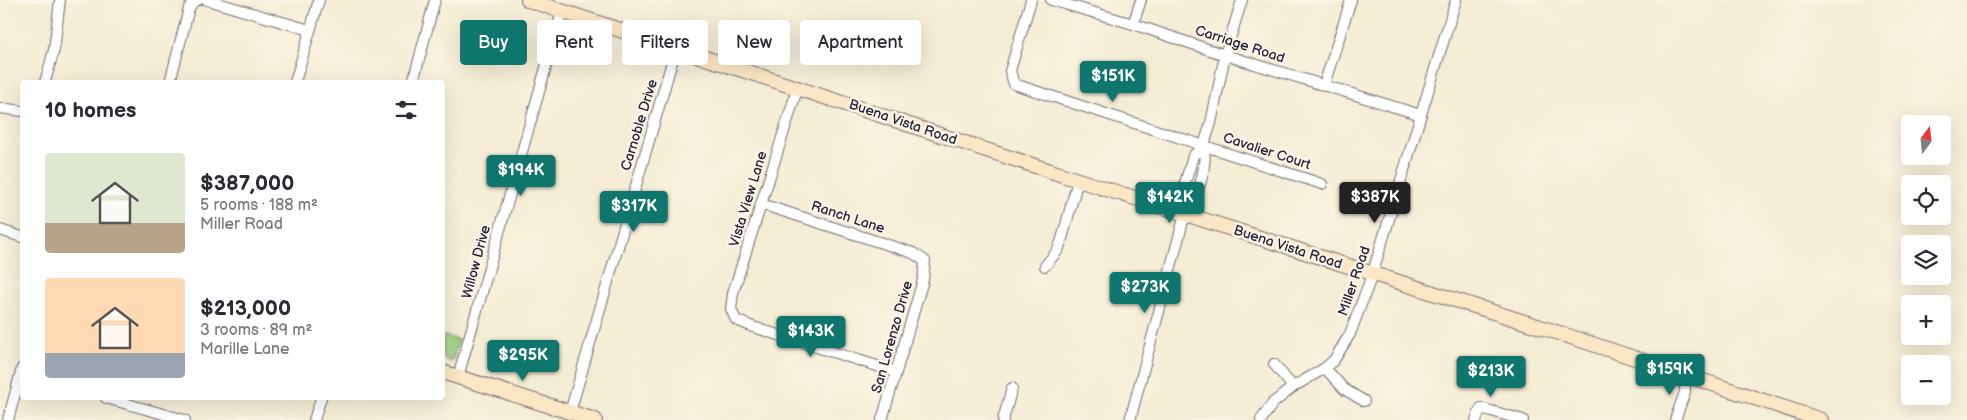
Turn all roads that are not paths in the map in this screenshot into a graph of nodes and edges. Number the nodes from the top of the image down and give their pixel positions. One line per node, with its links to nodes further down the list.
1 (60, 0): 20 (street)
2 (198, 0): 21 (street)
3 (207, 0): 15 (street)
4 (319, 0): 15 (street)
5 (435, 0): 23 (street)
6 (528, 0): 13 (street, Buena Vista Road)
7 (1031, 0): 29 (street, Cavalier Court)
8 (1051, 0): 14 (street, Carriage Road)
9 (1141, 0): 14 (street)
10 (1242, 0): 17 (street)
11 (1352, 0): 24 (street)
12 (1456, 0): 28 (street, Miller Road)
13 (562, 11): 16 (street, Buena Vista Road); 45 (street, Willow Drive)
14 (1134, 24): 17 (street, Carriage Road)
15 (310, 30): 22 (street)
16 (622, 30)
17 (1225, 55): 24 (street, Carriage Road); 29 (street)
18 (708, 58): 25 (street, Buena Vista Road)
19 (671, 65): 51 (street, Carnoble Drive)
20 (46, 80)
21 (171, 80)
22 (297, 80)
23 (414, 80)
24 (1324, 85): 28 (street, Carriage Road)
25 (798, 87): 30 (street, Buena Vista Road); 32 (street, Vista View Lane)
26 (0, 108): 27 (street)
27 (20, 110)
28 (1421, 115): 38 (street, Miller Road)
29 (1204, 145): 31 (street, Cavalier Court); 33 (street)
30 (1078, 180): 33 (street, Buena Vista Road); 37 (street)
31 (1322, 184)
32 (761, 204): 36 (street, Ranch Lane); 41 (street, Vista View Lane)
33 (1185, 214): 38 (street, Buena Vista Road); 58 (street)
34 (0, 230): 35 (street)
35 (20, 236)
36 (925, 261): 41 (street, San Lorenzo Drive)
37 (1045, 266)
38 (1372, 274): 40 (street, Miller Road); 43 (street, Buena Vista Road)
39 (1274, 364): 46 (street)
40 (1325, 368): 46 (street, Miller Road); 50 (street)
41 (896, 372): 56 (street, San Lorenzo Drive)
42 (445, 373): 45 (street)
43 (1685, 376): 62 (street); 63 (street, Buena Vista Road)
44 (20, 377): 52 (street)
45 (458, 377): 51 (street)
46 (1293, 387): 59 (street, Miller Road)
47 (1012, 388): 57 (street)
48 (113, 400): 53 (street)
49 (320, 400): 54 (street)
50 (1364, 401)
51 (570, 412): 55 (street)
52 (8, 420)
53 (185, 420)
54 (314, 420)
55 (595, 420)
56 (882, 420)
57 (1003, 420)
58 (1130, 420)
59 (1261, 420)
60 (1476, 420): 61 (street)
61 (1523, 420)
62 (1675, 420)
63 (1821, 420)

